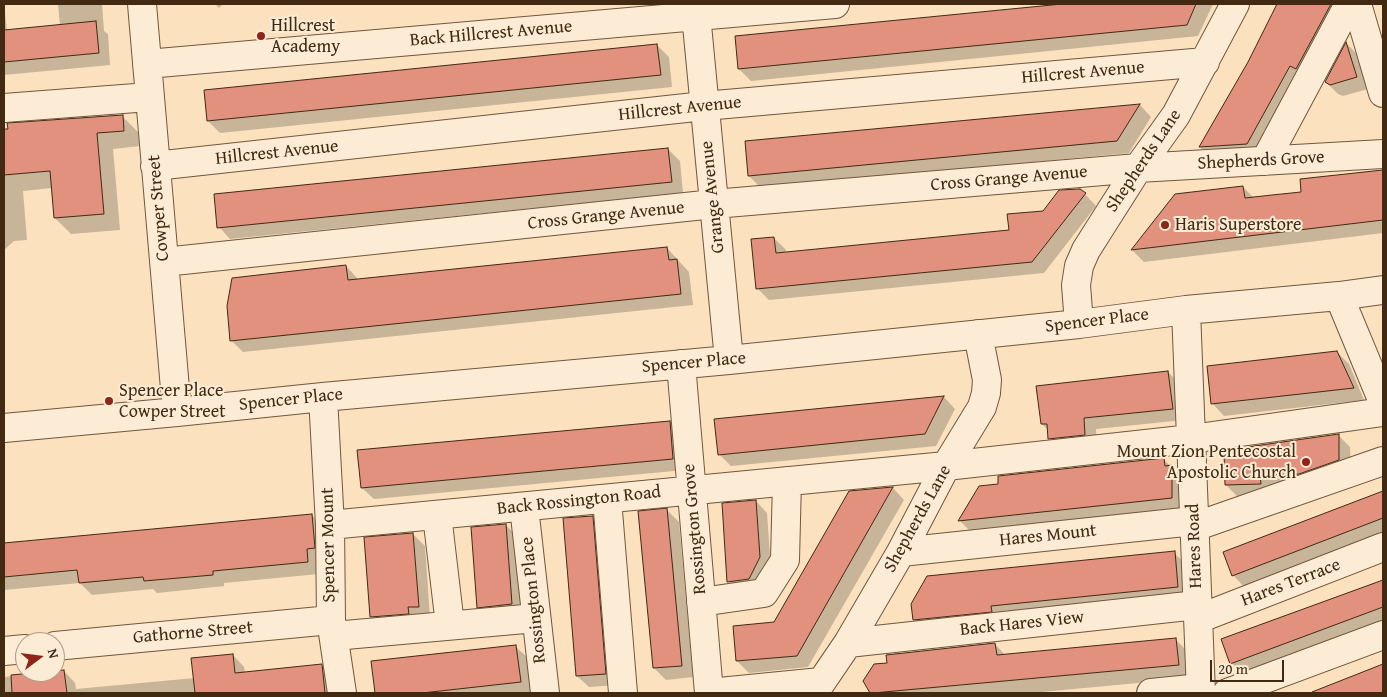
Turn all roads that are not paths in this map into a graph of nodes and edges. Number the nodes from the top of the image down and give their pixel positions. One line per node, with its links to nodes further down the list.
1 (142, 4): 8 (street, Cowper Street)
2 (825, 4): 6 (street, Back Hillcrest Avenue)
3 (1235, 4): 7 (street, Shepherds Lane)
4 (1349, 4): 14 (street)
5 (1357, 4): 9 (street)
6 (695, 10): 8 (street, Back Hillcrest Avenue); 11 (street, Grange Avenue)
7 (1205, 62): 11 (street, Hillcrest Avenue); 16 (street, Shepherds Lane)
8 (147, 64): 10 (street, Cowper Street)
9 (1383, 93)
10 (149, 97): 12 (street); 15 (street, Cowper Street)
11 (704, 106): 15 (street, Hillcrest Avenue); 17 (street, Grange Avenue)
12 (4, 108)
13 (1383, 154): 14 (street, Shepherds Grove)
14 (1265, 161): 16 (street, Shepherds Grove)
15 (156, 166): 18 (street, Cowper Street)
16 (1138, 168): 17 (street, Cross Grange Avenue); 22 (street, Shepherds Lane)
17 (714, 204): 18 (street, Cross Grange Avenue); 24 (street, Grange Avenue)
18 (164, 262): 28 (street, Cowper Street)
19 (1383, 290): 20 (street, Spencer Place)
20 (1339, 296): 21 (street, Spencer Place); 27 (street)
21 (1186, 310): 22 (street, Spencer Place); 31 (street, Hares Road)
22 (1080, 324): 23 (street, Spencer Place)
23 (978, 334): 24 (street, Spencer Place); 33 (street, Shepherds Lane)
24 (729, 360): 25 (street, Spencer Place)
25 (681, 364): 26 (street, Spencer Place); 35 (street, Rossington Grove)
26 (323, 397): 28 (street, Spencer Place); 40 (street, Spencer Mount)
27 (1383, 402)
28 (177, 412): 30 (street, Spencer Place)
29 (1383, 412): 31 (street, Back Rossington Road)
30 (4, 428)
31 (1191, 439): 33 (street, Back Rossington Road); 39 (street, Hares Road)
32 (1383, 461): 39 (street, Hares Mount)
33 (946, 466): 34 (street, Back Rossington Road); 42 (street, Shepherds Lane)
34 (787, 481): 35 (street, Back Rossington Road); 43 (street)
35 (692, 490): 36 (street, Back Rossington Road); 43 (street, Rossington Grove)
36 (608, 499): 37 (street, Back Rossington Road); 55 (street)
37 (524, 507): 38 (street, Back Rossington Road); 45 (street, Rossington Place)
38 (437, 515): 40 (street, Back Rossington Road); 46 (street)
39 (1194, 524): 42 (street, Hares Mount); 44 (street, Hares Road)
40 (330, 525): 47 (street, Spencer Mount)
41 (1383, 547): 44 (street, Hares Terrace)
42 (901, 552): 49 (street, Shepherds Lane)
43 (702, 602): 56 (street, Rossington Grove)
44 (1198, 612): 49 (street, Back Hares View); 52 (street, Hares Road)
45 (536, 618): 46 (street, Gathorne Street); 54 (street, Rossington Place)
46 (450, 625): 47 (street, Gathorne Street)
47 (332, 628): 50 (street, Gathorne Street); 53 (street, Spencer Mount)
48 (1383, 635): 58 (street)
49 (848, 643): 51 (street, Shepherds Lane)
50 (65, 645)
51 (818, 688): 56 (street)
52 (1201, 691): 57 (street)
53 (342, 693)
54 (545, 693)
55 (623, 693)
56 (709, 693)
57 (1151, 693)
58 (1228, 693)

